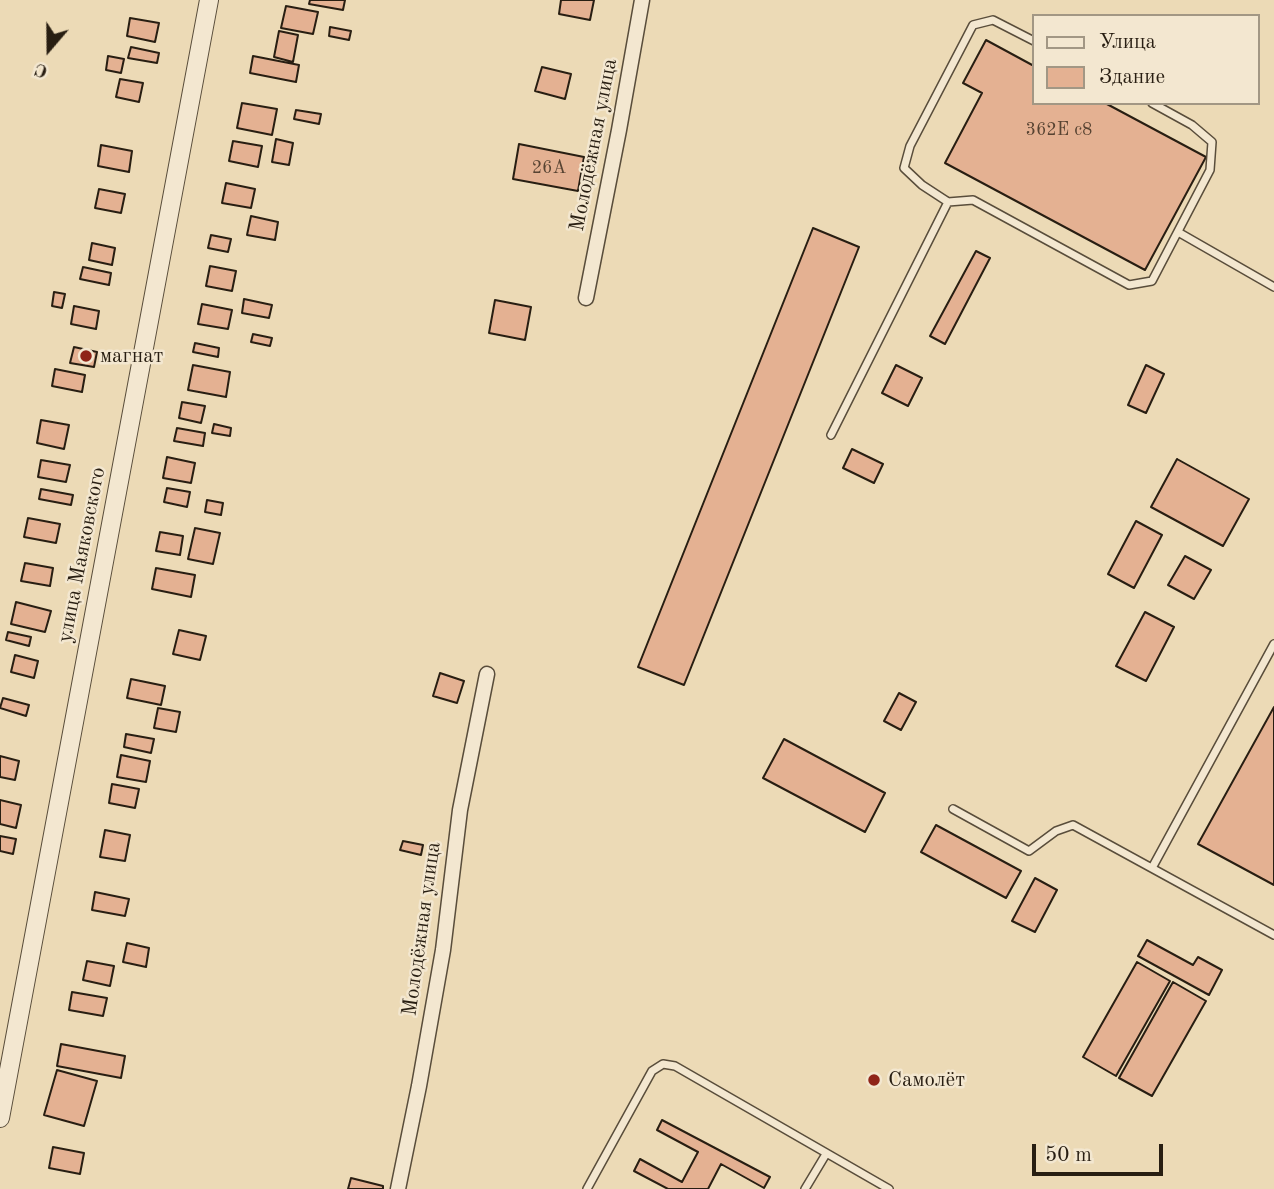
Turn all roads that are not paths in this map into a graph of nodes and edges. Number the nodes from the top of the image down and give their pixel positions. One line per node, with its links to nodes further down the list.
1 (209, 0): 15 (street, улица Маяковского)
2 (642, 0): 8 (street, Молодёжная улица)
3 (1032, 40): 5 (lane)
4 (1156, 105): 6 (lane)
5 (948, 202): 6 (lane); 9 (lane)
6 (1178, 232): 7 (lane)
7 (1274, 287)
8 (586, 298)
9 (831, 435)
10 (1274, 644): 13 (lane)
11 (488, 674): 17 (street, Молодёжная улица)
12 (953, 809): 13 (lane)
13 (1152, 868): 14 (lane)
14 (1274, 935)
15 (0, 1118)
16 (826, 1154): 18 (lane); 19 (lane); 20 (lane)
17 (398, 1189)
18 (587, 1189)
19 (805, 1189)
20 (889, 1189)

